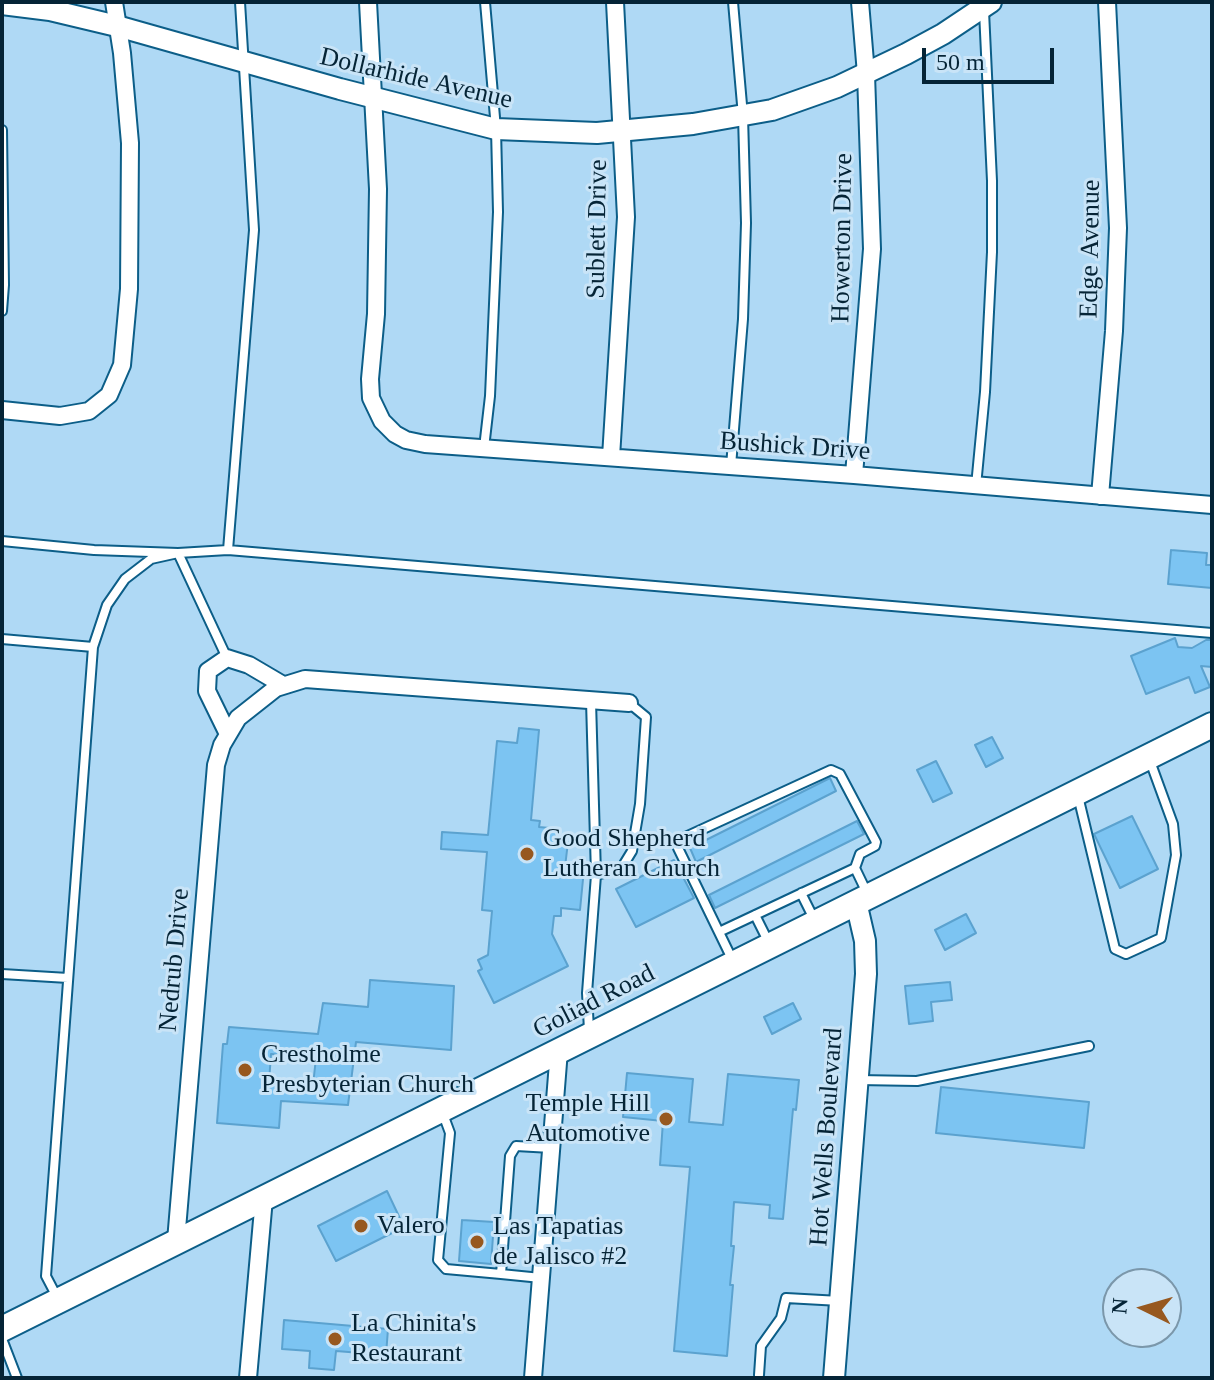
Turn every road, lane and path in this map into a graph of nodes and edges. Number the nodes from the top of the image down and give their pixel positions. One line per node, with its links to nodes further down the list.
1 (114, 2): 11 (street)
2 (240, 2): 12 (lane)
3 (368, 2): 14 (street)
4 (485, 2): 16 (lane)
5 (615, 2): 18 (street, Sublett Drive)
6 (733, 2): 15 (lane)
7 (860, 2): 13 (street, Howerton Drive)
8 (1107, 2): 26 (street, Edge Avenue)
9 (2, 4): 11 (street, Dollarhide Avenue)
10 (986, 4): 13 (street, Dollarhide Avenue); 25 (lane)
11 (117, 26): 12 (street, Dollarhide Avenue); 20 (street)
12 (245, 62): 14 (street, Dollarhide Avenue); 29 (lane)
13 (866, 74): 15 (street, Dollarhide Avenue); 24 (street, Howerton Drive)
14 (373, 98): 16 (street, Dollarhide Avenue); 21 (street, Bushick Drive)
15 (743, 116): 18 (street, Dollarhide Avenue); 23 (lane)
16 (496, 129): 18 (street, Dollarhide Avenue); 21 (lane)
17 (2, 130): 19 (lane)
18 (623, 132): 22 (street, Sublett Drive)
19 (2, 311)
20 (2, 410)
21 (484, 448): 22 (street, Bushick Drive)
22 (611, 457): 23 (street, Bushick Drive)
23 (731, 466): 24 (street, Bushick Drive)
24 (854, 475): 25 (street, Bushick Drive)
25 (976, 486): 26 (street, Bushick Drive)
26 (1100, 496): 27 (street, Bushick Drive)
27 (1212, 505)
28 (2, 541): 30 (lane)
29 (228, 550): 30 (lane); 31 (lane)
30 (178, 553): 33 (lane); 34 (lane)
31 (1212, 633)
32 (2, 639): 33 (lane)
33 (93, 647): 52 (lane)
34 (227, 658): 35 (street); 39 (street)
35 (283, 685): 36 (street); 39 (street, Nedrub Drive)
36 (591, 700): 37 (street); 43 (lane)
37 (629, 703): 43 (lane)
38 (1212, 725): 40 (main road, Goliad Road)
39 (228, 734): 60 (street, Nedrub Drive)
40 (1148, 757): 41 (main road, Goliad Road); 41 (lane)
41 (1077, 792): 45 (main road, Goliad Road)
42 (855, 868): 44 (lane); 45 (lane); 48 (lane)
43 (596, 875): 53 (lane)
44 (801, 893): 46 (lane); 47 (lane)
45 (862, 899): 47 (main road, Goliad Road); 56 (street, Hot Wells Boulevard)
46 (755, 915): 48 (lane); 49 (lane)
47 (816, 922): 49 (main road, Goliad Road)
48 (719, 932): 50 (lane)
49 (770, 945): 50 (main road, Goliad Road)
50 (734, 963): 53 (main road, Goliad Road)
51 (2, 974): 52 (lane)
52 (68, 978): 63 (lane)
53 (590, 1035): 55 (main road, Goliad Road)
54 (1089, 1046): 56 (lane)
55 (559, 1050): 57 (main road, Goliad Road); 58 (street)
56 (858, 1080): 64 (street, Hot Wells Boulevard)
57 (442, 1109): 59 (main road, Goliad Road); 61 (lane)
58 (551, 1148): 61 (lane); 62 (street)
59 (264, 1198): 60 (main road, Goliad Road); 69 (street)
60 (176, 1241): 63 (main road, Goliad Road)
61 (501, 1274): 62 (lane)
62 (541, 1278): 70 (street)
63 (59, 1300): 65 (main road, Goliad Road)
64 (840, 1301): 67 (lane); 71 (street, Hot Wells Boulevard)
65 (2, 1329)
66 (2, 1339): 68 (lane)
67 (759, 1375)
68 (17, 1378)
69 (248, 1378)
70 (533, 1378)
71 (834, 1378)

